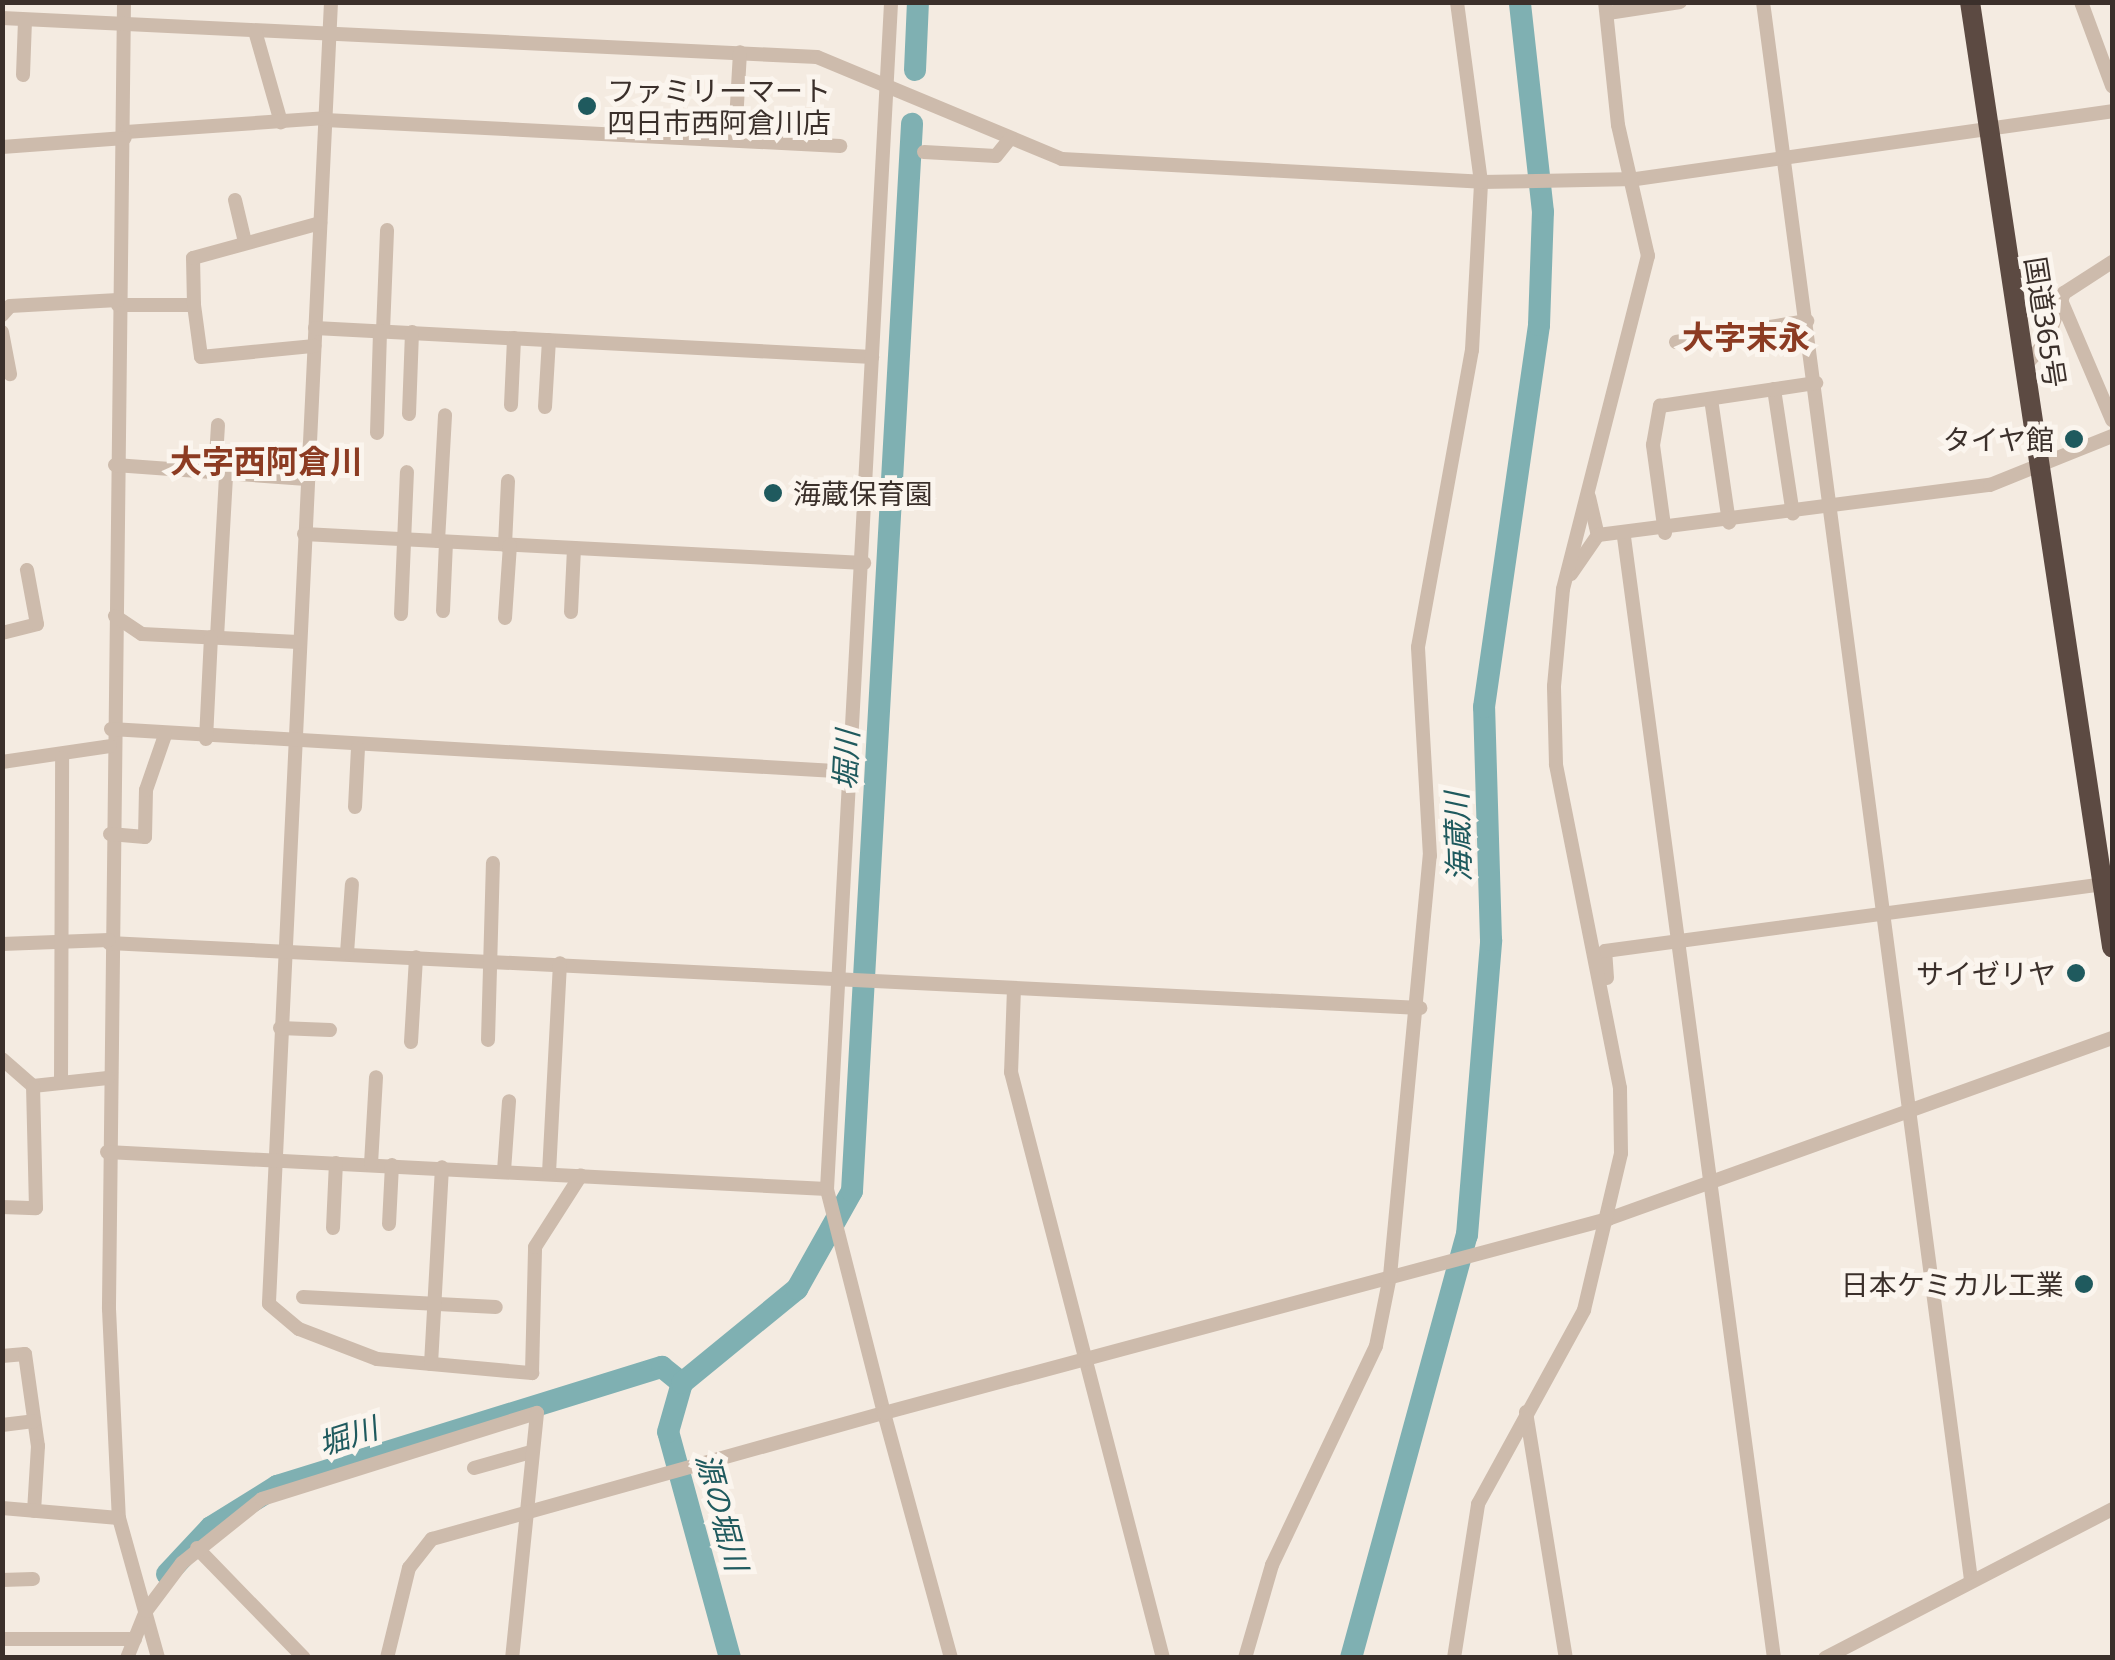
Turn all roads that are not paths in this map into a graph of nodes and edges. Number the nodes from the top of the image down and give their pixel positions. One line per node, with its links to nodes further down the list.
1 (124, 2): 12 (street)
2 (331, 2): 14 (street)
3 (891, 2): 17 (street)
4 (1457, 2): 31 (street)
5 (1680, 2): 9 (street)
6 (1763, 2): 29 (street)
7 (1970, 2): 22 (highway, 国道365号)
8 (2082, 2): 18 (street)
9 (1607, 8): 30 (street)
10 (2, 18): 11 (street)
11 (25, 21): 12 (street); 16 (street)
12 (128, 28): 13 (street); 23 (street)
13 (255, 31): 14 (street); 21 (street)
14 (330, 35): 15 (street); 20 (street)
15 (740, 52): 17 (street); 24 (street)
16 (23, 75)
17 (885, 86): 25 (street); 50 (street)
18 (2112, 86)
19 (2112, 111): 22 (street)
20 (325, 119): 21 (street); 24 (street); 33 (street)
21 (281, 122): 23 (street)
22 (1990, 130): 29 (street); 51 (highway, 国道365号)
23 (126, 135): 27 (street); 38 (street)
24 (735, 139): 26 (street)
25 (1010, 140): 28 (street); 31 (street)
26 (840, 146)
27 (2, 147)
28 (924, 152)
29 (1786, 158): 30 (street); 41 (street)
30 (1632, 179): 31 (street); 70 (street)
31 (1480, 182): 120 (street)
32 (235, 200): 35 (street)
33 (320, 223): 35 (street); 42 (street)
34 (386, 230): 43 (street)
35 (245, 242): 39 (street)
36 (2112, 262): 37 (street)
37 (2060, 298): 51 (street); 60 (street)
38 (118, 302): 39 (street); 40 (street); 64 (street)
39 (194, 305): 49 (street)
40 (5, 315): 44 (street)
41 (1807, 321): 48 (street); 53 (street)
42 (314, 328): 43 (street); 49 (street)
43 (382, 331): 45 (street); 62 (street)
44 (2, 332): 52 (street)
45 (412, 332): 46 (street); 58 (street)
46 (514, 338): 47 (street); 56 (street)
47 (549, 340): 50 (street); 57 (street)
48 (1676, 342)
49 (314, 346): 68 (street)
50 (872, 357): 82 (street)
51 (2025, 366): 65 (highway, 国道365号)
52 (10, 374)
53 (1816, 383): 54 (street); 71 (street)
54 (1774, 389): 55 (street); 72 (street)
55 (1711, 399): 73 (street); 74 (street)
56 (512, 405)
57 (546, 407)
58 (409, 414)
59 (445, 414): 79 (street)
60 (2112, 420)
61 (218, 425): 67 (street)
62 (376, 432)
63 (2112, 436): 65 (street)
64 (115, 465): 67 (street); 88 (street)
65 (2040, 466): 71 (street); 106 (highway, 国道365号)
66 (407, 472): 78 (street)
67 (220, 474): 68 (street); 91 (street)
68 (306, 480): 75 (street)
69 (508, 481): 80 (street)
70 (1587, 487): 76 (street); 84 (street)
71 (1828, 508): 72 (street); 107 (street)
72 (1793, 514): 73 (street)
73 (1729, 523): 74 (street)
74 (1665, 532): 77 (street)
75 (304, 534): 78 (street); 92 (street)
76 (1598, 535): 77 (street); 84 (street)
77 (1624, 537): 109 (street)
78 (404, 540): 79 (street); 87 (street)
79 (442, 541): 80 (street); 85 (street)
80 (507, 545): 81 (street); 89 (street)
81 (574, 548): 82 (street); 86 (street)
82 (864, 563): 101 (street)
83 (26, 570): 90 (street)
84 (1564, 582): 121 (street)
85 (443, 610)
86 (571, 612)
87 (402, 614)
88 (116, 616): 91 (street); 93 (street)
89 (504, 618)
90 (2, 633)
91 (214, 637): 92 (street); 95 (street)
92 (298, 642): 96 (street)
93 (111, 729): 94 (street); 97 (street)
94 (165, 735): 95 (street); 103 (street)
95 (206, 739): 96 (street)
96 (293, 744): 98 (street); 113 (street)
97 (110, 746): 99 (street); 103 (street)
98 (358, 748): 101 (street); 102 (street)
99 (62, 758): 100 (street); 108 (street)
100 (2, 762)
101 (853, 772): 118 (street)
102 (354, 807)
103 (110, 834): 110 (street)
104 (494, 863): 116 (street)
105 (352, 884): 114 (street)
106 (2108, 884): 107 (street); 112 (highway, 国道365号)
107 (1882, 912): 109 (street); 133 (street)
108 (57, 940): 110 (street); 111 (street); 130 (street)
109 (1678, 941): 121 (street); 143 (street)
110 (109, 942): 113 (street); 129 (street)
111 (2, 944)
112 (2112, 947)
113 (284, 950): 114 (street); 122 (street)
114 (347, 953): 115 (street)
115 (416, 957): 116 (street); 126 (street)
116 (494, 960): 117 (street); 125 (street)
117 (560, 963): 118 (street); 141 (street)
118 (846, 979): 119 (street); 144 (street)
119 (1014, 988): 120 (street); 154 (street)
120 (1420, 1008): 149 (street)
121 (1608, 1023): 146 (street)
122 (280, 1028): 123 (street); 135 (street)
123 (330, 1030)
124 (2112, 1038): 133 (street)
125 (488, 1040)
126 (411, 1042)
127 (4, 1061): 131 (street)
128 (376, 1077): 137 (street)
129 (108, 1078): 130 (street); 134 (street)
130 (60, 1082): 131 (street)
131 (34, 1086): 145 (street)
132 (509, 1101): 140 (street)
133 (1910, 1113): 143 (street); 170 (street)
134 (108, 1152): 135 (street); 166 (street)
135 (273, 1159): 136 (street); 155 (street)
136 (336, 1163): 137 (street); 148 (street)
137 (371, 1164): 138 (street)
138 (392, 1165): 139 (street); 147 (street)
139 (442, 1167): 140 (street); 151 (street)
140 (504, 1170): 141 (street)
141 (550, 1173): 142 (street)
142 (581, 1174): 144 (street); 155 (street)
143 (1710, 1186): 146 (street); 185 (street)
144 (827, 1188): 157 (street)
145 (2, 1207)
146 (1608, 1218): 149 (street); 156 (street)
147 (389, 1224)
148 (333, 1228)
149 (1390, 1276): 154 (street); 182 (street)
150 (304, 1297): 151 (street)
151 (434, 1304): 152 (street); 155 (street)
152 (496, 1307)
153 (2, 1356): 158 (street)
154 (1087, 1358): 157 (street); 181 (street)
155 (431, 1364)
156 (1526, 1412): 183 (street); 184 (street)
157 (884, 1414): 165 (street); 180 (street)
158 (34, 1420): 159 (street); 164 (street)
159 (2, 1425)
160 (530, 1452): 161 (street); 165 (street); 167 (street)
161 (474, 1468)
162 (2, 1508): 164 (street)
163 (2112, 1509): 170 (street)
164 (34, 1511): 166 (street)
165 (523, 1515): 174 (street); 179 (street)
166 (119, 1518): 171 (street)
167 (197, 1548): 171 (street); 178 (street)
168 (33, 1579): 169 (street)
169 (2, 1580)
170 (1971, 1580): 186 (street)
171 (144, 1606): 173 (street); 177 (street)
172 (2, 1639): 173 (street)
173 (127, 1639): 175 (street); 176 (street)
174 (387, 1655)
175 (114, 1658)
176 (127, 1658)
177 (158, 1658)
178 (304, 1658)
179 (512, 1658)
180 (951, 1658)
181 (1163, 1658)
182 (1245, 1658)
183 (1454, 1658)
184 (1566, 1658)
185 (1774, 1658)
186 (1826, 1658)

